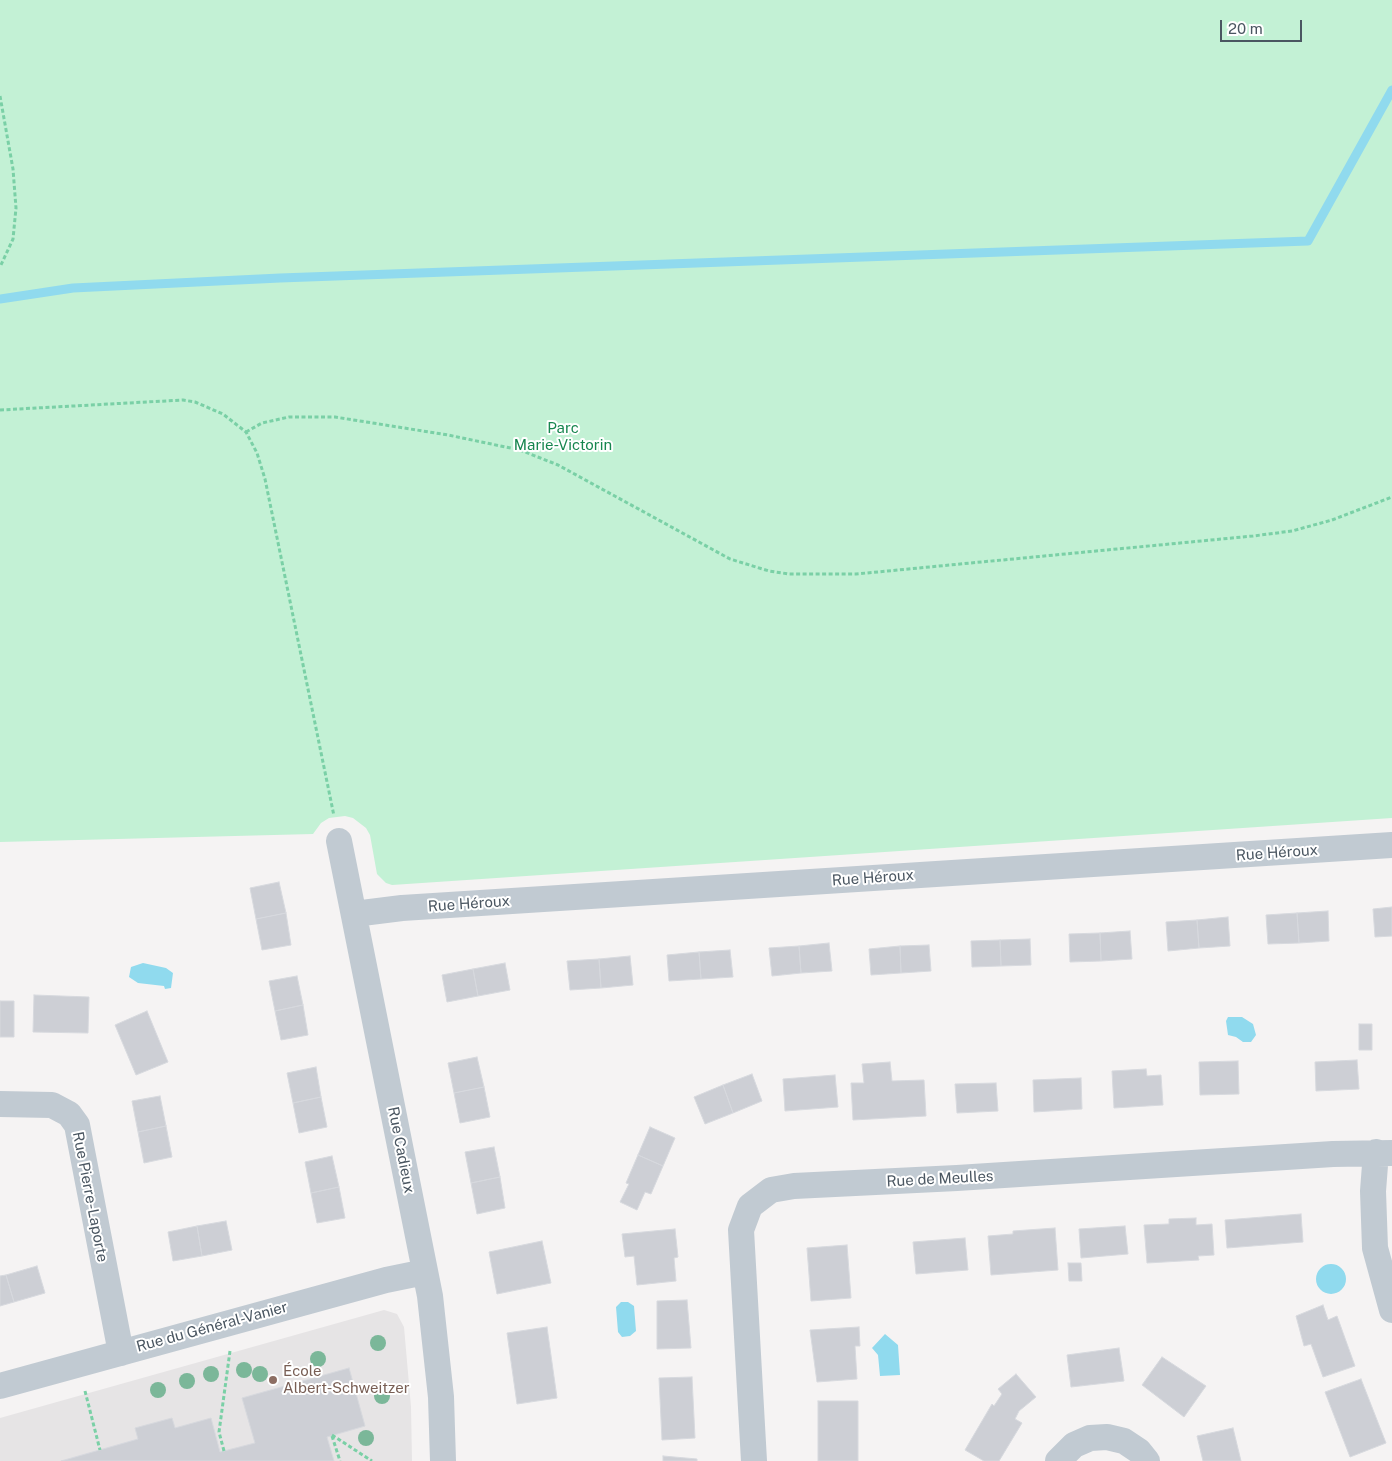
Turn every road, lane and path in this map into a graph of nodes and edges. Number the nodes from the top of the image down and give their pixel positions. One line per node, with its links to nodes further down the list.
1 (0, 96): 2 (path)
2 (0, 267)
3 (0, 410): 4 (path)
4 (246, 432): 5 (path); 6 (path)
5 (1392, 497)
6 (340, 841): 8 (street, Rue Cadieux)
7 (1392, 845): 8 (street, Rue Héroux)
8 (354, 914): 11 (street, Rue Cadieux)
9 (0, 1104): 14 (street, Rue Pierre-Laporte)
10 (1384, 1153): 12 (street); 22 (street, Rue de Meulles)
11 (425, 1272): 14 (street, Rue du Général-Vanier); 21 (street, Rue Cadieux)
12 (1392, 1310)
13 (230, 1350): 18 (path)
14 (121, 1352): 15 (street, Rue du Général-Vanier)
15 (0, 1386)
16 (84, 1391): 17 (path)
17 (100, 1450)
18 (224, 1451)
19 (340, 1461): 20 (path)
20 (372, 1461)
21 (443, 1461)
22 (754, 1461)
23 (1058, 1461): 24 (street)
24 (1147, 1461)

